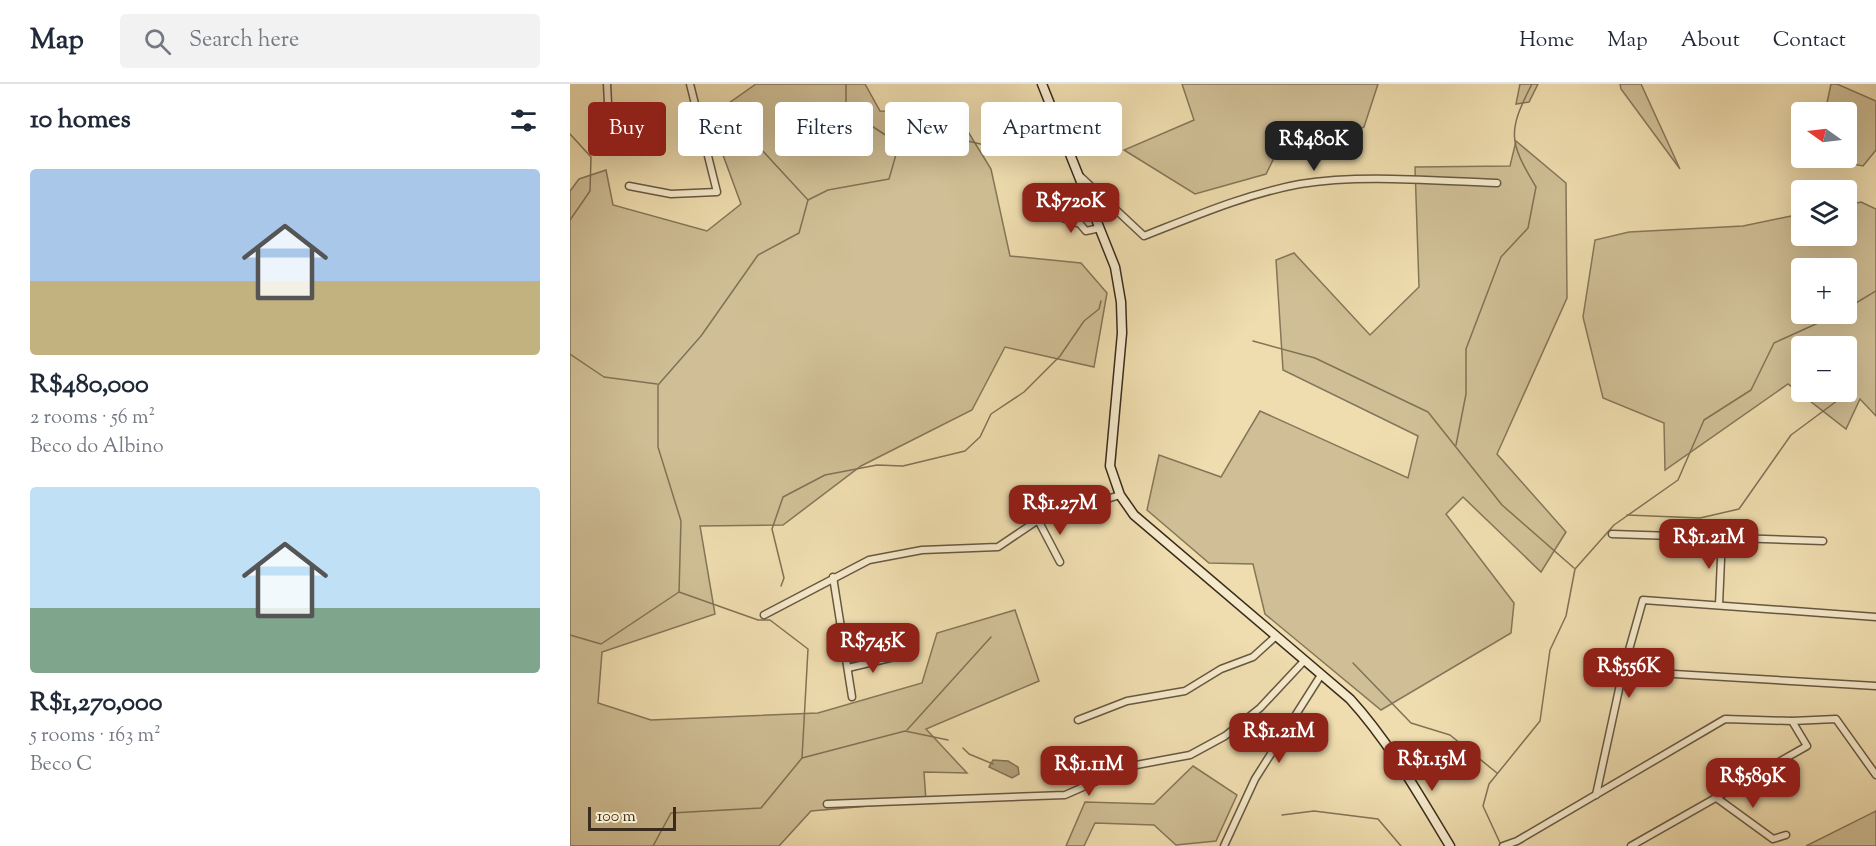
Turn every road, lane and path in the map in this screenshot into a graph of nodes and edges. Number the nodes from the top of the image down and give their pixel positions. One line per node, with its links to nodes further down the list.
1 (607, 84): 4 (street)
2 (690, 84): 7 (street)
3 (1042, 84): 5 (main road)
4 (608, 102)
5 (1081, 177): 6 (street); 9 (main road)
6 (1497, 183)
7 (629, 186)
8 (1042, 211): 9 (street)
9 (1101, 228): 10 (main road)
10 (1120, 495): 11 (street); 20 (main road)
11 (1038, 520): 15 (street); 16 (street)
12 (1612, 534): 13 (street)
13 (1722, 536): 14 (street); 17 (street)
14 (1823, 541)
15 (1060, 562)
16 (834, 577): 18 (street); 23 (street)
17 (1719, 605): 19 (street); 24 (street)
18 (764, 615)
19 (1876, 617)
20 (1275, 637): 22 (main road); 28 (street)
21 (894, 657): 23 (street)
22 (1304, 661): 25 (main road); 34 (street)
23 (848, 668): 27 (street)
24 (1623, 671): 26 (street); 32 (street)
25 (1321, 675): 30 (main road); 36 (street)
26 (1876, 686)
27 (852, 697)
28 (1078, 720)
29 (1792, 721): 31 (street); 32 (street); 33 (street)
30 (1392, 752): 37 (main road); 38 (main road)
31 (1876, 775)
32 (1596, 795): 39 (street)
33 (1718, 799): 35 (street); 40 (street)
34 (826, 804)
35 (1786, 835)
36 (1224, 846)
37 (1443, 846)
38 (1450, 846)
39 (1503, 846)
40 (1631, 846)

